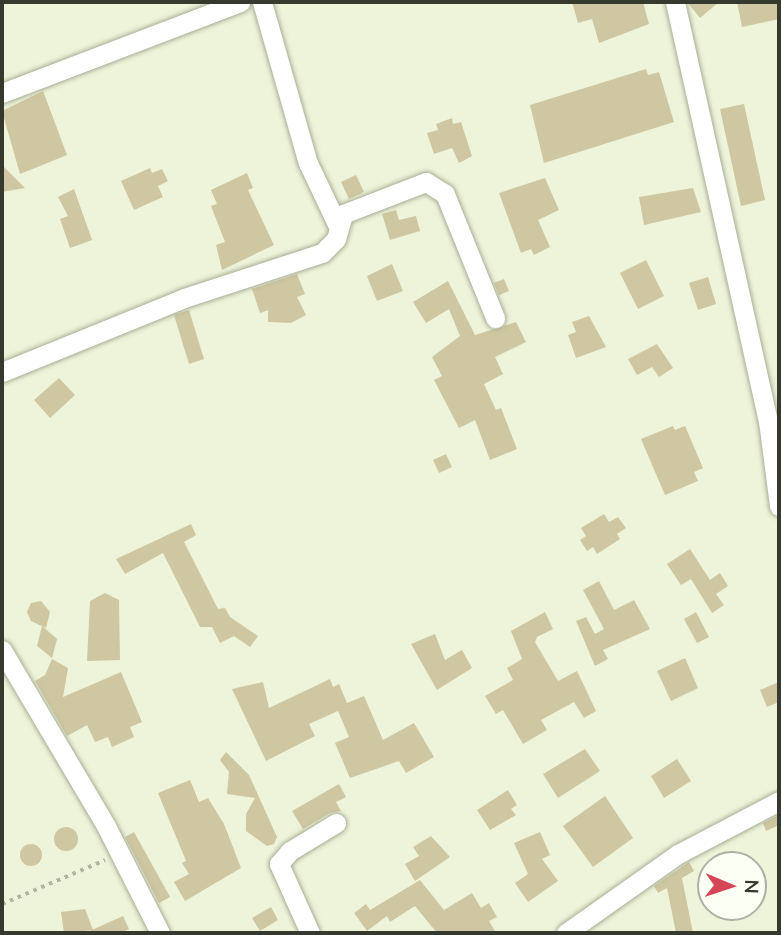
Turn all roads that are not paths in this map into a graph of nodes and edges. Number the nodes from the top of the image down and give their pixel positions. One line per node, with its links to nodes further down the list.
1 (262, 2): 5 (street)
2 (675, 2): 8 (street)
3 (236, 4): 4 (street)
4 (2, 93)
5 (337, 224): 6 (street); 7 (street)
6 (495, 318)
7 (2, 372)
8 (779, 506)
9 (2, 650): 12 (street)
10 (779, 801): 14 (street)
11 (336, 823): 13 (street)
12 (160, 933)
13 (310, 933)
14 (566, 933)

